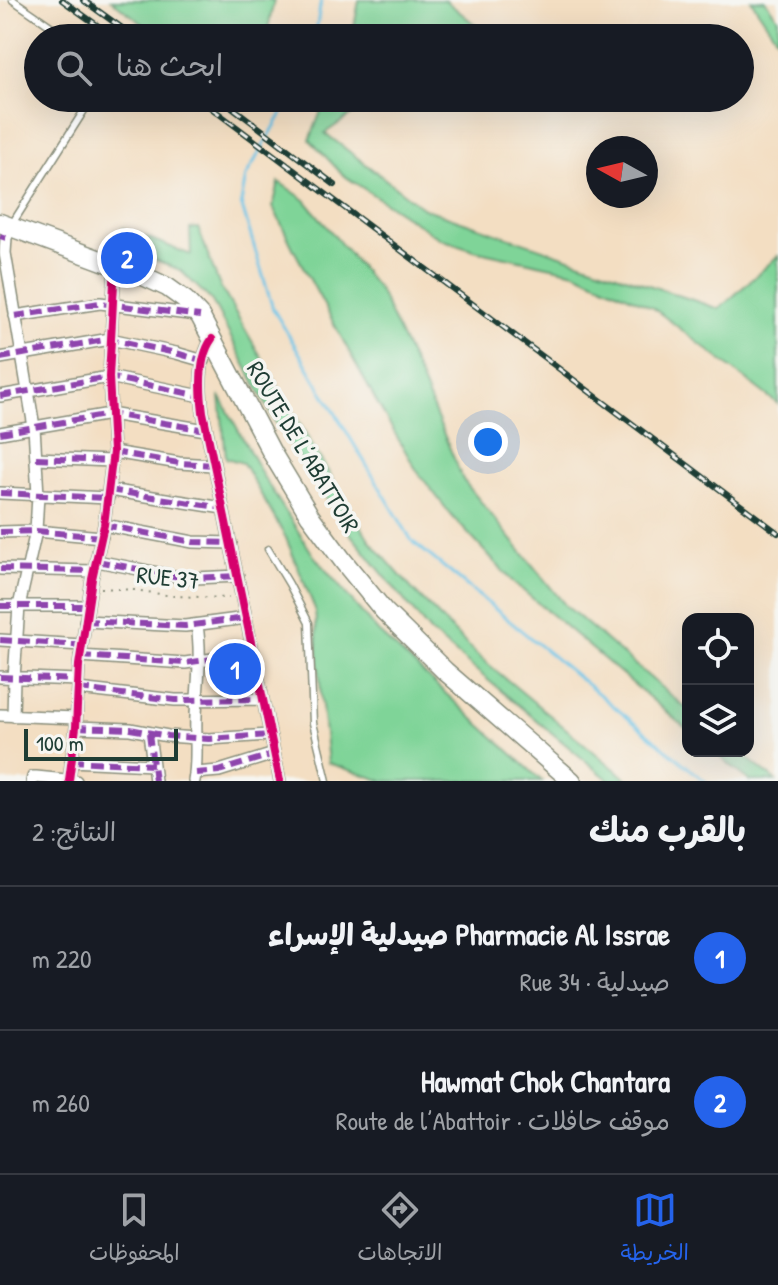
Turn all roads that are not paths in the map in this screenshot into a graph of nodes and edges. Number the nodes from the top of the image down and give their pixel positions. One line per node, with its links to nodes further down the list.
1 (13, 0): 2 (lane)
2 (48, 24)
3 (83, 112): 4 (lane)
4 (4, 231): 5 (main road, ROUTE DE L’ABATTOIR); 7 (street)
5 (115, 264): 6 (street); 8 (main road, ROUTE DE L’ABATTOIR)
6 (113, 303): 7 (street); 8 (street); 9 (street)
7 (15, 316): 11 (street)
8 (200, 316): 10 (main road, ROUTE DE L’ABATTOIR)
9 (110, 339): 11 (street); 13 (street); 14 (street)
10 (212, 339): 13 (street); 70 (main road, ROUTE DE L’ABATTOIR)
11 (23, 355): 12 (street); 15 (street)
12 (0, 358)
13 (204, 361): 17 (street)
14 (109, 377): 15 (street); 17 (street); 18 (street)
15 (29, 391): 16 (street); 19 (street)
16 (0, 396)
17 (201, 396): 20 (street)
18 (110, 414): 19 (street); 20 (street); 22 (street)
19 (34, 427): 21 (street); 23 (street)
20 (206, 430): 24 (street)
21 (0, 433)
22 (113, 457): 23 (street); 24 (street); 26 (street)
23 (36, 458): 27 (street)
24 (213, 465): 28 (street)
25 (0, 493): 27 (street)
26 (108, 494): 27 (street); 28 (street); 30 (street)
27 (38, 495): 29 (street)
28 (223, 508): 32 (street)
29 (36, 531): 30 (street); 31 (street); 36 (street)
30 (103, 531): 32 (street); 34 (street)
31 (0, 532)
32 (231, 543): 37 (street)
33 (268, 549): 69 (lane)
34 (95, 566): 36 (street); 37 (street); 40 (street)
35 (0, 569): 36 (street)
36 (27, 569): 39 (street)
37 (238, 576): 41 (street)
38 (0, 606): 39 (street)
39 (19, 606): 40 (street); 45 (street)
40 (88, 606): 42 (street)
41 (246, 618): 43 (street); 47 (street)
42 (85, 621): 43 (street); 46 (street)
43 (197, 626): 48 (street)
44 (0, 640): 45 (street)
45 (18, 641): 46 (street); 50 (street)
46 (81, 650): 48 (street); 51 (street)
47 (254, 653): 48 (street); 52 (street)
48 (199, 662): 53 (street)
49 (0, 677): 50 (street)
50 (14, 678): 51 (street); 55 (street)
51 (78, 684): 53 (street); 56 (street)
52 (263, 699): 53 (street); 58 (street)
53 (197, 701): 59 (street)
54 (0, 715): 55 (street)
55 (13, 716): 56 (street)
56 (76, 722): 57 (street); 61 (street)
57 (149, 733): 59 (street); 62 (street)
58 (269, 735): 59 (street); 60 (street)
59 (197, 738): 63 (street)
60 (274, 754): 63 (street); 68 (street)
61 (71, 761): 62 (street); 64 (street)
62 (153, 765): 67 (street)
63 (195, 777)
64 (69, 780): 65 (street); 66 (street)
65 (32, 781)
66 (76, 781)
67 (155, 781)
68 (280, 781)
69 (327, 781)
70 (572, 781)

